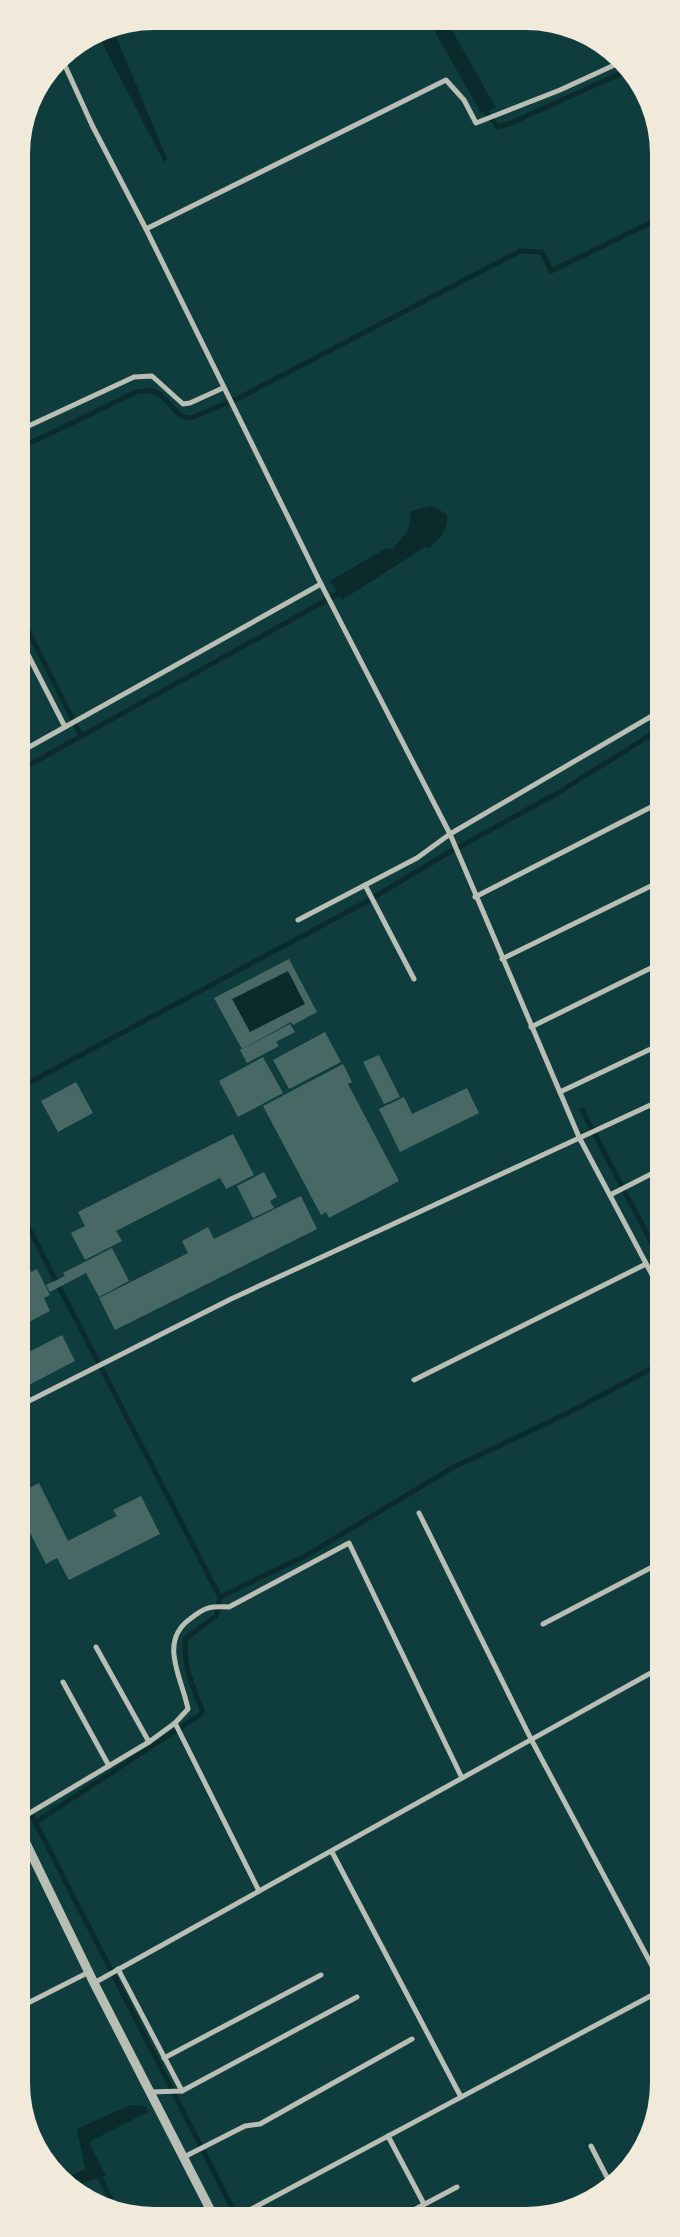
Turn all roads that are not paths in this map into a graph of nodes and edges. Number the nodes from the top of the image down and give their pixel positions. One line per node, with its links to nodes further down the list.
1 (613, 66): 3 (street)
2 (65, 67): 3 (street)
3 (146, 229): 4 (street)
4 (223, 388): 5 (street); 6 (street)
5 (30, 425)
6 (320, 584): 9 (street); 12 (street)
7 (30, 658): 9 (street)
8 (650, 717): 12 (street)
9 (67, 726): 10 (street)
10 (30, 747)
11 (650, 808): 15 (street)
12 (450, 834): 13 (street); 15 (street)
13 (365, 885): 16 (street); 19 (street)
14 (650, 886): 17 (street)
15 (476, 897): 17 (street)
16 (298, 920)
17 (502, 959): 20 (street)
18 (650, 968): 20 (street)
19 (414, 979)
20 (532, 1027): 22 (street)
21 (650, 1049): 22 (street)
22 (560, 1092): 24 (street)
23 (650, 1105): 24 (street)
24 (579, 1137): 26 (street); 30 (street)
25 (650, 1175): 26 (street)
26 (610, 1195): 27 (street)
27 (646, 1264): 28 (street); 29 (street)
28 (650, 1271)
29 (414, 1380)
30 (30, 1401)
31 (419, 1513): 38 (street)
32 (650, 1568): 33 (street)
33 (543, 1624)
34 (96, 1647): 39 (street)
35 (650, 1673): 38 (street)
36 (63, 1682): 40 (street)
37 (176, 1725): 39 (street); 41 (street); 45 (street)
38 (531, 1739): 41 (street); 46 (street)
39 (149, 1742): 40 (street)
40 (109, 1766): 42 (street)
41 (462, 1778): 44 (street)
42 (30, 1813)
43 (30, 1849): 48 (street)
44 (332, 1852): 45 (street); 58 (street)
45 (259, 1891): 47 (street)
46 (650, 1962)
47 (117, 1970): 50 (street); 55 (street)
48 (89, 1972): 50 (street); 53 (street)
49 (321, 1974): 55 (street)
50 (94, 1983): 57 (street)
51 (650, 1996): 58 (street)
52 (357, 1997): 56 (street)
53 (30, 2002)
54 (412, 2039): 61 (street)
55 (164, 2058): 56 (street)
56 (179, 2091): 57 (street)
57 (150, 2092): 61 (street)
58 (460, 2097): 59 (street)
59 (388, 2136): 64 (street); 66 (street)
60 (591, 2146): 62 (street)
61 (184, 2157): 65 (street)
62 (607, 2177)
63 (456, 2187): 64 (street)
64 (424, 2204): 67 (street)
65 (209, 2207)
66 (255, 2207)
67 (419, 2207)

